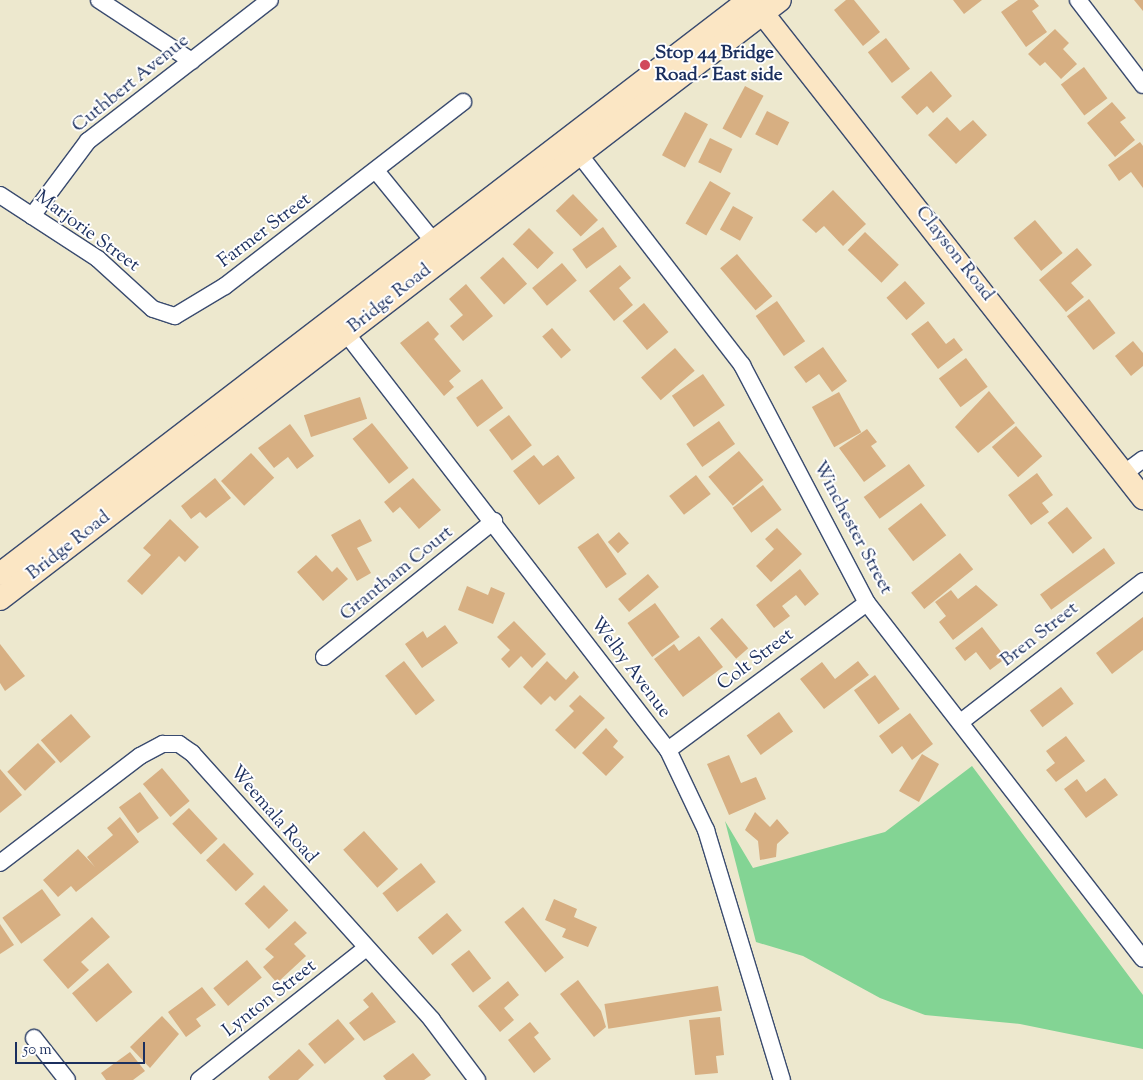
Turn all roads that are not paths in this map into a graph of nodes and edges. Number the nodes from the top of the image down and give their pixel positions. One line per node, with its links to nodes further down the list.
1 (99, 0): 5 (street)
2 (270, 0): 5 (street, Cuthbert Avenue)
3 (1078, 0): 6 (street)
4 (761, 3): 8 (main road, Bridge Road); 15 (main road, Clayson Road)
5 (192, 61): 11 (street, Cuthbert Avenue)
6 (1143, 85)
7 (464, 102): 9 (street, Farmer Street)
8 (574, 147): 12 (main road, Bridge Road); 14 (main road, Bridge Road); 21 (street, Winchester Street)
9 (377, 172): 12 (street); 13 (street, Farmer Street)
10 (0, 195): 11 (street, Marjorie Street)
11 (32, 216): 13 (street, Marjorie Street)
12 (434, 242): 14 (main road, Bridge Road)
13 (174, 316)
14 (340, 326): 17 (street, Welby Avenue); 18 (main road, Bridge Road); 20 (main road, Bridge Road)
15 (1134, 465): 16 (main road, Clayson Road)
16 (1143, 498)
17 (494, 521): 22 (street, Grantham Court); 24 (street, Welby Avenue)
18 (0, 574)
19 (1143, 582): 23 (street, Bren Street)
20 (0, 599)
21 (868, 602): 23 (street, Winchester Street); 24 (street, Colt Street)
22 (324, 657)
23 (962, 720): 27 (street, Winchester Street)
24 (668, 750): 32 (street, Welby Avenue)
25 (0, 863): 26 (street, Weemala Road)
26 (365, 949): 30 (street, Lynton Street); 31 (street, Weemala Road)
27 (1143, 959)
28 (34, 1038): 29 (street)
29 (67, 1080)
30 (199, 1080)
31 (477, 1080)
32 (782, 1080)

